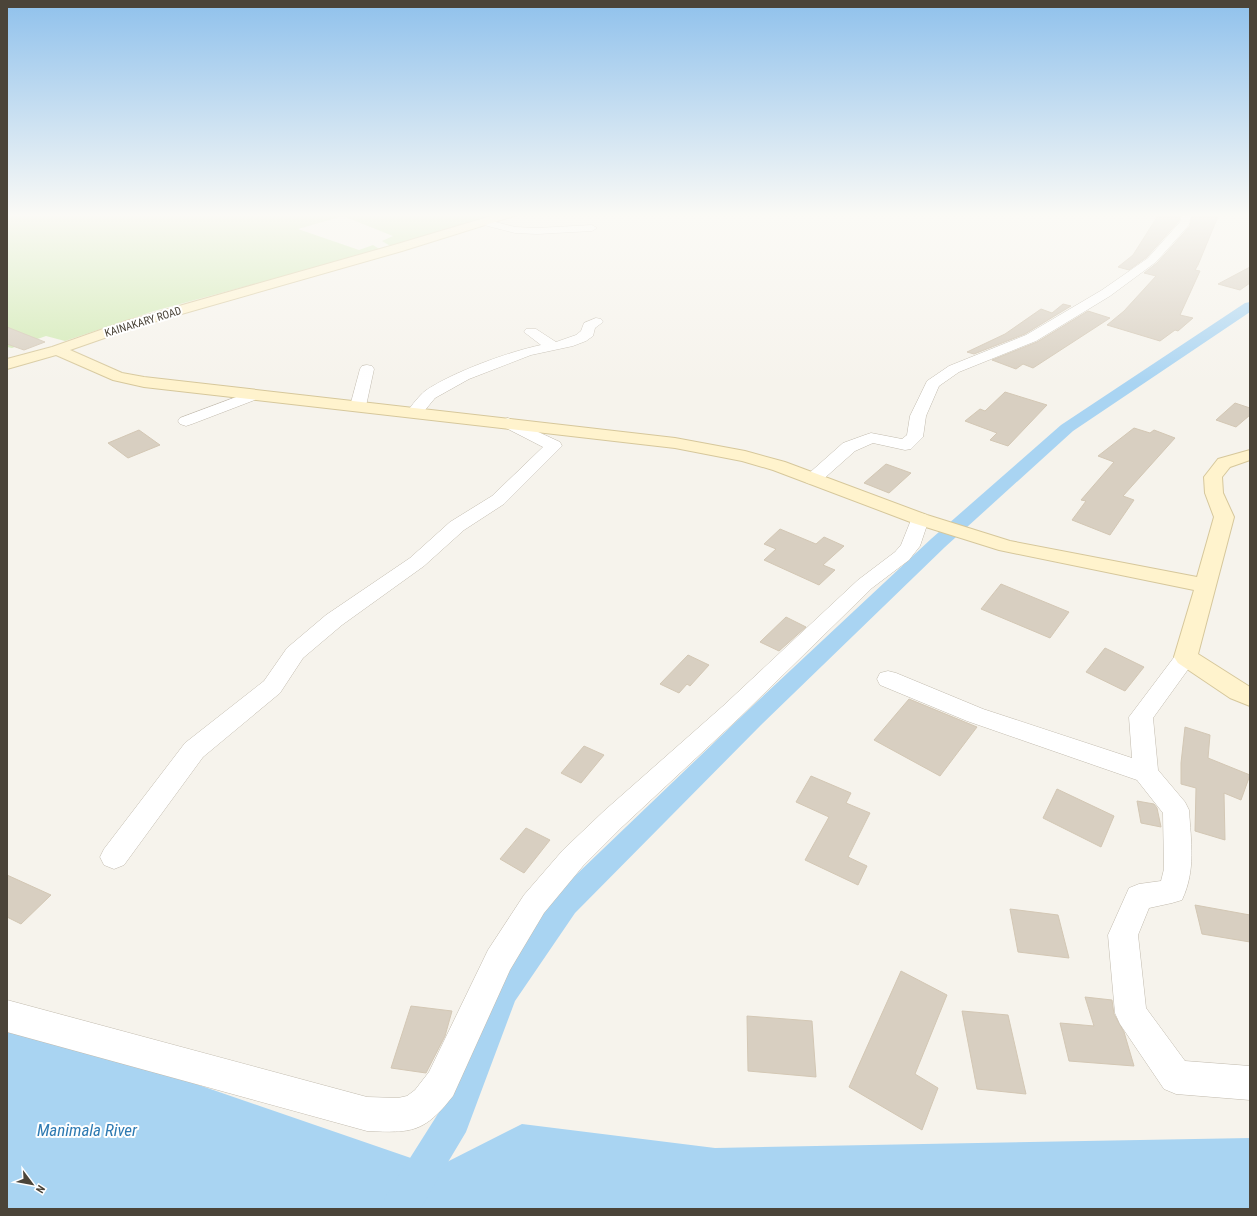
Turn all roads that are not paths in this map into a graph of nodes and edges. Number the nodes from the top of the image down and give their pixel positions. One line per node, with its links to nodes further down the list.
1 (315, 271): 6 (main road, KAINAKARY ROAD)
2 (1137, 271): 17 (street)
3 (596, 322): 5 (street)
4 (531, 332): 5 (street)
5 (553, 346): 13 (street)
6 (57, 350): 8 (main road, KAINAKARY ROAD); 11 (main road)
7 (7, 352): 8 (main road)
8 (30, 358): 9 (main road, KAINAKARY ROAD)
9 (7, 364)
10 (367, 368): 12 (street)
11 (255, 395): 12 (main road); 14 (street)
12 (358, 406): 13 (main road)
13 (415, 412): 15 (main road)
14 (186, 421)
15 (508, 423): 17 (main road); 24 (street)
16 (1250, 455): 19 (main road)
17 (813, 479): 18 (main road)
18 (927, 521): 19 (main road); 25 (street)
19 (1204, 585): 20 (main road)
20 (1186, 657): 22 (main road); 23 (street)
21 (888, 679): 23 (street)
22 (1250, 697)
23 (1146, 773): 26 (street)
24 (114, 857)
25 (7, 1016)
26 (1250, 1083)

